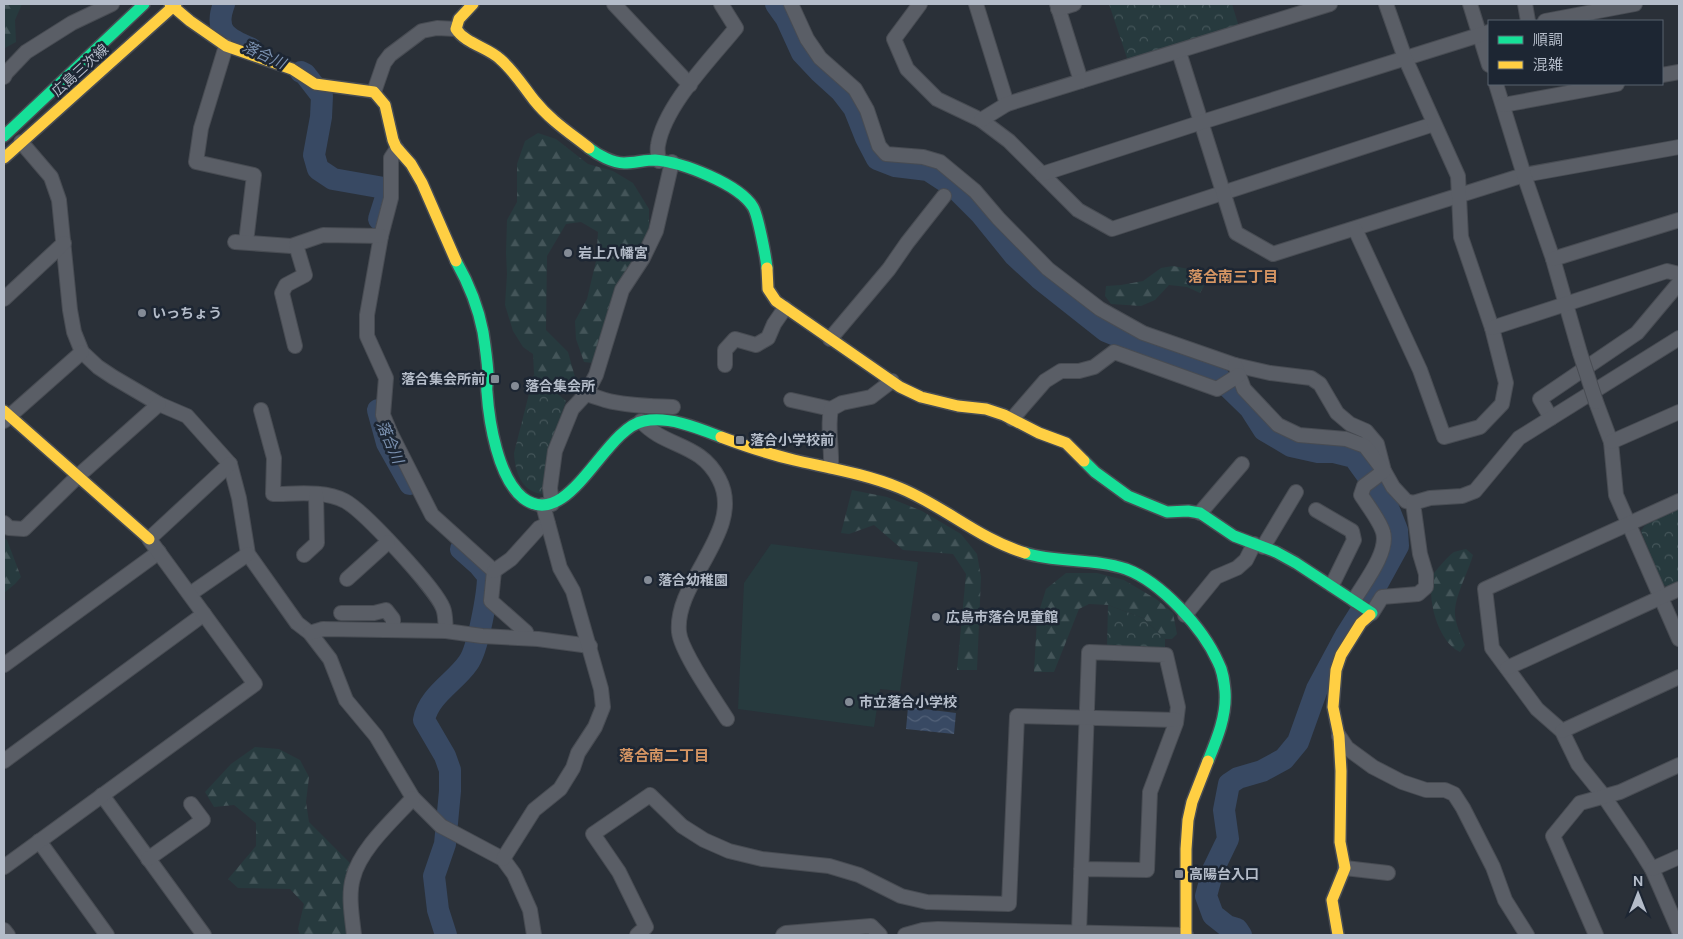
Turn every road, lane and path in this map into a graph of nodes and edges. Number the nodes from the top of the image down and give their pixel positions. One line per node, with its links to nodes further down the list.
1 (112, 4): 27 (street)
2 (144, 4): 38 (street, 広島三次線)
3 (473, 4): 19 (street)
4 (614, 4): 29 (street)
5 (721, 4): 29 (street)
6 (790, 4): 66 (street)
7 (920, 4): 35 (street)
8 (976, 4): 33 (street)
9 (1074, 4): 16 (street)
10 (1330, 4): 22 (street)
11 (1386, 4): 23 (street)
12 (1470, 4): 20 (street)
13 (1525, 4): 17 (street)
14 (1635, 4): 18 (street)
15 (173, 5): 21 (street); 39 (street, 広島三次線)
16 (1058, 6): 28 (street)
17 (1528, 20)
18 (1550, 20)
19 (456, 29): 32 (street); 43 (street)
20 (1484, 33): 23 (street); 24 (street)
21 (226, 46): 32 (street); 53 (street)
22 (1179, 52): 28 (street); 36 (street)
23 (1404, 58): 36 (street); 37 (street)
24 (1488, 59)
25 (1679, 72): 26 (street)
26 (1663, 75)
27 (4, 77)
28 (1081, 81): 33 (street)
29 (690, 85): 43 (street)
30 (1496, 85): 34 (street)
31 (1612, 85): 34 (street)
32 (374, 92): 41 (street)
33 (1008, 104): 35 (street)
34 (1503, 105): 45 (street)
35 (981, 120): 44 (street)
36 (1202, 122): 44 (street); 46 (street)
37 (1434, 124): 46 (street); 47 (street)
38 (4, 136)
39 (21, 142): 42 (street, 広島三次線); 52 (street)
40 (1679, 147): 45 (street)
41 (397, 149): 51 (street); 90 (street)
42 (4, 158)
43 (666, 162): 59 (street); 68 (street)
44 (1042, 174): 46 (street)
45 (1524, 175): 47 (street); 54 (street)
46 (1223, 192): 50 (street)
47 (1459, 194): 50 (street); 60 (street)
48 (944, 196): 62 (street)
49 (1679, 220): 54 (street)
50 (1355, 229): 60 (street)
51 (380, 236): 53 (street); 102 (street)
52 (64, 243): 57 (street); 64 (street)
53 (296, 245): 63 (street)
54 (1553, 259): 58 (street)
55 (1679, 274): 58 (street)
56 (1679, 283): 77 (street)
57 (4, 299)
58 (1566, 303): 60 (street); 80 (street, bridge)
59 (785, 308): 62 (street); 65 (street)
60 (1492, 328)
61 (1679, 338): 77 (street)
62 (830, 339): 67 (street)
63 (295, 346)
64 (82, 352): 70 (street); 76 (street)
65 (725, 365)
66 (1232, 377): 78 (street); 85 (street); 85 (street)
67 (892, 382): 73 (street); 78 (street)
68 (586, 394): 71 (street); 90 (street)
69 (791, 400): 73 (street)
70 (159, 404): 81 (street); 84 (street)
71 (633, 405): 72 (street); 79 (street)
72 (673, 407)
73 (831, 409): 83 (street)
74 (261, 410): 87 (street)
75 (1679, 412): 80 (street)
76 (5, 416): 84 (street)
77 (1551, 418): 89 (street)
78 (1012, 419): 92 (street)
79 (639, 422): 83 (street); 90 (street); 123 (street)
80 (1611, 442): 95 (street)
81 (230, 464): 96 (street); 100 (street)
82 (1242, 464): 92 (street)
83 (831, 467): 112 (street)
84 (77, 477): 93 (street); 96 (street)
85 (1374, 478): 89 (street); 108 (street)
86 (1296, 492): 98 (street)
87 (316, 494): 97 (street); 101 (street)
88 (1679, 501): 95 (street)
89 (1413, 503): 109 (street)
90 (547, 504): 94 (street)
91 (1316, 510): 104 (street)
92 (1200, 513): 98 (street)
93 (4, 523)
94 (548, 524): 102 (street); 118 (street)
95 (1629, 524): 107 (street); 120 (street)
96 (149, 539): 99 (street)
97 (388, 542): 103 (street); 114 (street)
98 (1259, 545): 104 (street); 112 (street)
99 (158, 552): 106 (street); 119 (street)
100 (248, 554): 106 (street); 115 (street)
101 (304, 555)
102 (494, 571): 116 (street)
103 (347, 579)
104 (1332, 585): 108 (street)
105 (1679, 589): 107 (street)
106 (190, 594): 111 (street)
107 (1661, 597): 117 (street); 120 (street)
108 (1356, 601): 109 (street)
109 (1370, 611): 126 (street)
110 (341, 613): 113 (street)
111 (204, 614): 127 (street); 129 (street)
112 (1185, 615): 156 (street)
113 (393, 630): 114 (street); 115 (street)
114 (446, 631): 116 (street)
115 (310, 633): 131 (street)
116 (528, 638): 118 (street)
117 (1679, 639)
118 (590, 646): 136 (street)
119 (4, 665)
120 (1507, 668): 125 (street)
121 (1679, 677): 125 (street)
122 (1086, 717): 124 (street); 124 (street); 139 (street); 152 (street)
123 (727, 719)
124 (1176, 720): 139 (street)
125 (1562, 731): 130 (street)
126 (1339, 736): 138 (street); 158 (street)
127 (4, 761)
128 (1679, 765): 130 (street)
129 (102, 795): 133 (street); 135 (street)
130 (1603, 796): 140 (street); 159 (street)
131 (412, 798): 136 (street); 150 (street)
132 (191, 804): 135 (street)
133 (38, 841): 137 (street); 148 (street)
134 (1679, 857): 140 (street)
135 (148, 859): 149 (street)
136 (503, 859): 151 (street)
137 (4, 867)
138 (1345, 868): 141 (street); 157 (street)
139 (1081, 869): 144 (street)
140 (1652, 869): 143 (street)
141 (1388, 874)
142 (4, 930): 147 (street)
143 (1679, 931)
144 (1079, 932): 145 (street); 146 (street)
145 (1001, 933): 155 (street)
146 (1142, 934): 156 (street)
147 (8, 935)
148 (107, 935)
149 (204, 935)
150 (354, 935)
151 (534, 935)
152 (637, 935)
153 (783, 935): 154 (street)
154 (880, 935)
155 (905, 935)
156 (1186, 935)
157 (1338, 935)
158 (1527, 935)
159 (1596, 935)

